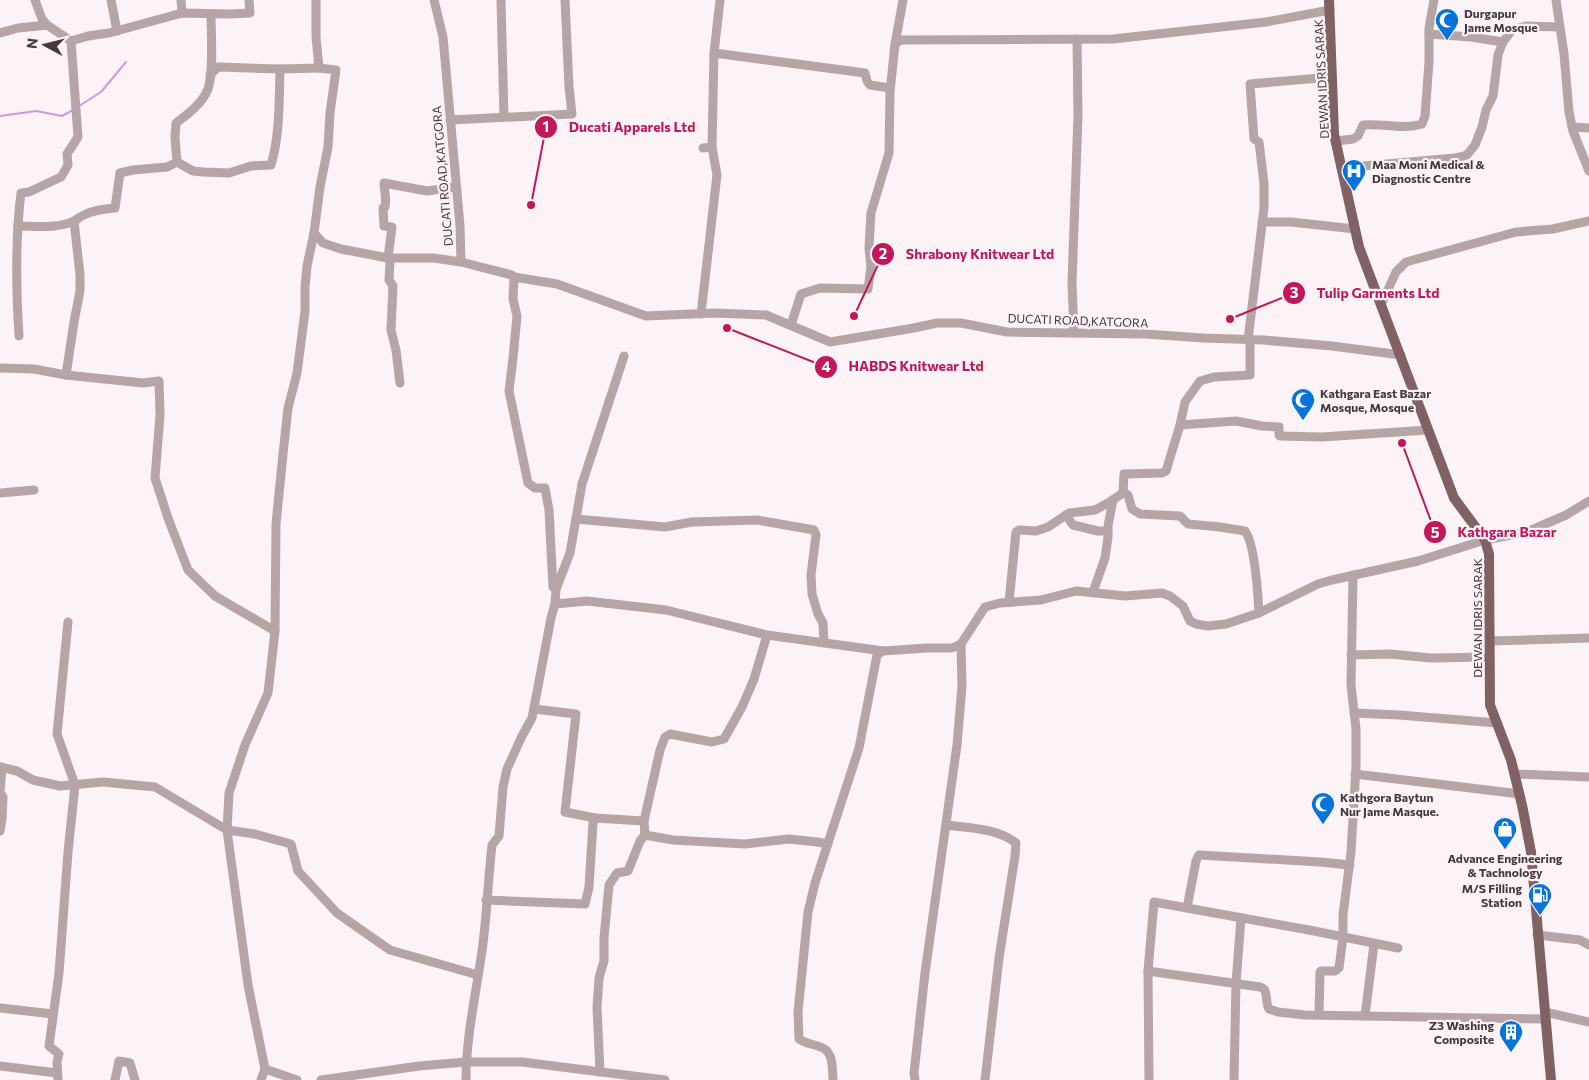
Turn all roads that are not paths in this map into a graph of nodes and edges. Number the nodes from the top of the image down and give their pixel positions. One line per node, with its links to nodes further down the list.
1 (36, 0): 16 (street)
2 (111, 0): 18 (street)
3 (181, 0): 14 (street)
4 (249, 0): 15 (street)
5 (316, 0): 26 (street)
6 (434, 0): 32 (street, DUCATI ROAD,KATGORA)
7 (501, 0): 31 (street)
8 (565, 0): 31 (street)
9 (720, 0): 25 (street)
10 (903, 0): 24 (street)
11 (1434, 0): 20 (street)
12 (1556, 0): 17 (street)
13 (1330, 5): 21 (street); 29 (main road, DEWAN IDRIS SARAK)
14 (182, 13): 15 (street); 18 (street)
15 (211, 14): 28 (street)
16 (46, 25): 19 (street); 22 (street)
17 (1560, 27): 23 (street); 33 (street)
18 (117, 30): 22 (street)
19 (0, 33)
20 (1429, 34): 23 (street); 35 (street)
21 (1077, 39): 24 (street); 52 (street)
22 (71, 41): 43 (street)
23 (1503, 42): 37 (street)
24 (895, 44): 30 (street)
25 (714, 54): 30 (street); 50 (street)
26 (319, 68): 27 (street); 45 (street)
27 (280, 69): 28 (street); 36 (street)
28 (210, 74): 36 (street)
29 (1332, 77): 35 (main road, DEWAN IDRIS SARAK); 42 (street)
30 (890, 88): 51 (street)
31 (504, 117): 32 (street)
32 (450, 120): 39 (street, DUCATI ROAD,KATGORA)
33 (1572, 127): 34 (street); 38 (street)
34 (1589, 128)
35 (1336, 141): 37 (main road, DEWAN IDRIS SARAK)
36 (178, 162): 40 (street)
37 (1342, 168): 44 (main road, DEWAN IDRIS SARAK)
38 (1589, 172)
39 (456, 186): 46 (street); 47 (street, DUCATI ROAD,KATGORA)
40 (74, 221): 43 (street); 58 (street)
41 (1589, 221): 49 (street)
42 (1262, 222): 44 (street); 54 (street)
43 (18, 226): 53 (street)
44 (1355, 229): 49 (main road, DEWAN IDRIS SARAK)
45 (314, 233): 46 (street); 78 (street)
46 (388, 258): 47 (street); 59 (street)
47 (461, 262): 48 (street, DUCATI ROAD,KATGORA)
48 (514, 277): 50 (street, DUCATI ROAD,KATGORA); 72 (street)
49 (1381, 305): 55 (main road, DEWAN IDRIS SARAK)
50 (701, 314): 51 (street, DUCATI ROAD,KATGORA)
51 (791, 325): 52 (street, DUCATI ROAD,KATGORA)
52 (1074, 333): 54 (street, DUCATI ROAD,KATGORA)
53 (19, 336)
54 (1249, 340): 55 (street, DUCATI ROAD,KATGORA); 60 (street)
55 (1400, 355): 61 (main road, DEWAN IDRIS SARAK)
56 (624, 356): 68 (street)
57 (0, 368): 58 (street)
58 (66, 376): 78 (street)
59 (400, 383)
60 (1180, 425): 61 (street); 64 (street)
61 (1428, 430): 70 (main road, DEWAN IDRIS SARAK)
62 (34, 490): 63 (street)
63 (0, 493)
64 (1123, 493): 65 (street); 76 (street)
65 (1113, 500): 67 (street); 69 (street)
66 (1589, 502): 70 (street)
67 (1066, 515): 69 (street); 74 (street)
68 (576, 518): 72 (street); 82 (street)
69 (1107, 531): 73 (street)
70 (1485, 540): 71 (street); 81 (main road, DEWAN IDRIS SARAK)
71 (1353, 575): 76 (street); 85 (street)
72 (556, 589): 75 (street)
73 (1093, 592): 74 (street); 76 (street)
74 (1009, 602): 83 (street)
75 (555, 604): 79 (street); 87 (street)
76 (1259, 613)
77 (68, 622): 94 (street)
78 (275, 631): 99 (street)
79 (767, 635): 82 (street); 97 (street)
80 (1589, 638): 81 (street)
81 (1489, 641): 86 (main road, DEWAN IDRIS SARAK)
82 (824, 643): 84 (street)
83 (961, 644): 84 (street); 98 (street)
84 (883, 651): 102 (street)
85 (1351, 655): 86 (street); 88 (street)
86 (1489, 657): 89 (main road, DEWAN IDRIS SARAK)
87 (534, 709): 96 (street); 104 (street)
88 (1354, 713): 89 (street); 91 (street)
89 (1497, 723): 92 (main road, DEWAN IDRIS SARAK)
90 (1, 767): 94 (street); 100 (street)
91 (1355, 774): 95 (street); 103 (street)
92 (1515, 774): 93 (street); 95 (main road, DEWAN IDRIS SARAK)
93 (1589, 777)
94 (76, 785): 99 (street); 116 (street)
95 (1520, 794): 107 (main road, DEWAN IDRIS SARAK)
96 (595, 818): 97 (street); 104 (street)
97 (644, 821): 101 (street)
98 (946, 825): 135 (street); 136 (street)
99 (227, 830): 113 (street); 123 (street)
100 (0, 831)
101 (645, 835): 102 (street); 124 (street)
102 (828, 844): 134 (street)
103 (1350, 865): 105 (street); 108 (street)
104 (486, 900): 113 (street)
105 (1187, 908): 106 (street); 112 (street)
106 (1241, 918): 108 (street); 114 (street)
107 (1537, 934): 110 (street); 118 (main road, DEWAN IDRIS SARAK)
108 (1343, 937): 109 (street); 117 (street)
109 (1374, 944): 111 (street); 119 (street)
110 (1589, 945)
111 (1398, 948)
112 (1148, 971): 114 (street); 137 (street)
113 (478, 976): 121 (street)
114 (1236, 983): 117 (street); 138 (street)
115 (0, 1008): 116 (street)
116 (53, 1014): 125 (street)
117 (1319, 1015): 119 (street)
118 (1545, 1015): 119 (street); 120 (street); 139 (main road, DEWAN IDRIS SARAK)
119 (1366, 1016)
120 (1589, 1022)
121 (466, 1062): 124 (street); 131 (street); 132 (street)
122 (0, 1066): 125 (street)
123 (265, 1069): 129 (street); 130 (street)
124 (600, 1072): 126 (street)
125 (58, 1077)
126 (643, 1079): 133 (street)
127 (115, 1080): 128 (street)
128 (136, 1080)
129 (261, 1080)
130 (297, 1080)
131 (321, 1080)
132 (466, 1080)
133 (666, 1080)
134 (833, 1080)
135 (915, 1080)
136 (985, 1080)
137 (1149, 1080)
138 (1234, 1080)
139 (1551, 1080)

